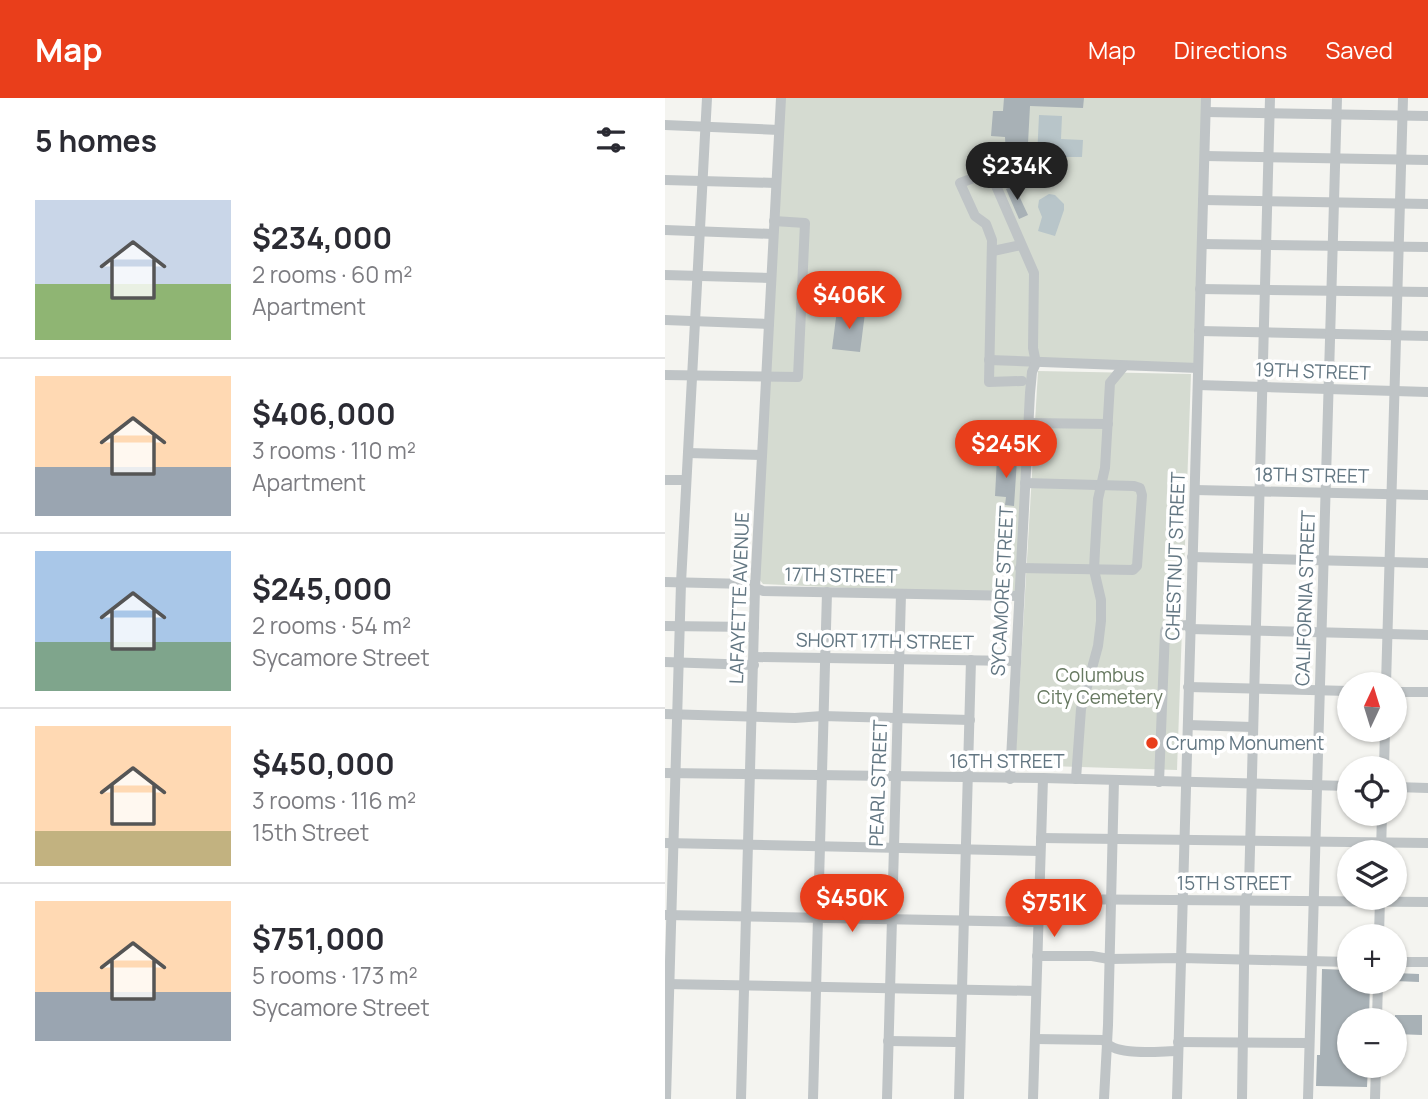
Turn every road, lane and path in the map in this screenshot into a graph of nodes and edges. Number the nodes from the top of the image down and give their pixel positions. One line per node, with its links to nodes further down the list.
1 (707, 98): 13 (street)
2 (781, 98): 14 (street, LAFAYETTE AVENUE)
3 (1206, 98): 7 (street, CHESTNUT STREET)
4 (1270, 98): 8 (street)
5 (1337, 98): 9 (street, CALIFORNIA STREET)
6 (1403, 98): 10 (street)
7 (1206, 112): 8 (street); 15 (street, CHESTNUT STREET)
8 (1270, 112): 9 (street); 16 (street)
9 (1336, 114): 10 (street); 17 (street, CALIFORNIA STREET)
10 (1402, 116): 11 (street); 18 (street)
11 (1428, 116)
12 (665, 125): 13 (street)
13 (706, 127): 14 (street); 21 (street)
14 (779, 130): 22 (street, LAFAYETTE AVENUE)
15 (1205, 156): 16 (street); 23 (street, CHESTNUT STREET)
16 (1268, 158): 17 (street); 24 (street)
17 (1335, 158): 18 (street); 25 (street, CALIFORNIA STREET)
18 (1401, 160): 19 (street); 26 (street)
19 (1428, 160)
20 (665, 180): 21 (street)
21 (703, 181): 22 (street); 30 (street)
22 (776, 183): 28 (street, LAFAYETTE AVENUE)
23 (1203, 200): 24 (street); 32 (street, CHESTNUT STREET)
24 (1267, 201): 25 (street); 34 (street)
25 (1333, 203): 26 (street); 35 (street, CALIFORNIA STREET)
26 (1400, 204): 27 (street); 36 (street)
27 (1428, 204)
28 (774, 221): 31 (street, LAFAYETTE AVENUE); 62 (street)
29 (665, 230): 30 (street)
30 (700, 231): 31 (street); 40 (street)
31 (773, 234): 41 (street, LAFAYETTE AVENUE)
32 (1202, 244): 34 (street); 42 (street, CHESTNUT STREET)
33 (1021, 245): 38 (street); 38 (street, SYCAMORE STREET); 56 (street, SYCAMORE STREET)
34 (1266, 245): 35 (street); 43 (street)
35 (1332, 246): 36 (street); 44 (street, CALIFORNIA STREET)
36 (1399, 247): 37 (street); 45 (street)
37 (1428, 247)
38 (993, 251): 55 (street)
39 (665, 275): 40 (street)
40 (698, 276): 41 (street); 48 (street)
41 (771, 278): 49 (street, LAFAYETTE AVENUE)
42 (1200, 289): 43 (street); 50 (street, CHESTNUT STREET)
43 (1265, 290): 44 (street); 51 (street)
44 (1331, 291): 45 (street); 52 (street, CALIFORNIA STREET)
45 (1398, 291): 46 (street); 53 (street)
46 (1428, 292)
47 (665, 320): 48 (street)
48 (695, 320): 49 (street); 61 (street)
49 (769, 324): 62 (street, LAFAYETTE AVENUE)
50 (1199, 331): 51 (street); 59 (street, CHESTNUT STREET)
51 (1263, 333): 52 (street); 66 (street)
52 (1330, 335): 53 (street); 67 (street, CALIFORNIA STREET)
53 (1397, 336): 54 (street); 68 (street)
54 (1428, 337)
55 (989, 360): 56 (street); 63 (street)
56 (1036, 363): 57 (street); 70 (street, SYCAMORE STREET)
57 (1100, 365): 58 (street); 64 (street)
58 (1124, 366): 59 (street); 64 (street)
59 (1198, 368): 65 (street, CHESTNUT STREET)
60 (665, 375): 61 (street)
61 (692, 375): 62 (street); 72 (street)
62 (766, 377): 73 (street, LAFAYETTE AVENUE)
63 (1022, 381)
64 (1110, 383): 71 (street)
65 (1198, 386): 66 (street, 19TH STREET); 78 (street, CHESTNUT STREET)
66 (1262, 387): 67 (street, 19TH STREET); 79 (street)
67 (1328, 389): 68 (street, 19TH STREET); 80 (street, CALIFORNIA STREET)
68 (1395, 391): 69 (street, 19TH STREET); 81 (street)
69 (1428, 392)
70 (1028, 423): 71 (street); 76 (street, SYCAMORE STREET)
71 (1108, 424): 77 (street)
72 (688, 453): 73 (street); 75 (street)
73 (762, 455): 92 (street, LAFAYETTE AVENUE)
74 (665, 480): 75 (street)
75 (687, 480): 91 (street)
76 (1025, 483): 77 (street); 88 (street, SYCAMORE STREET)
77 (1103, 484): 89 (street); 89 (street)
78 (1195, 489): 79 (street, 18TH STREET); 83 (street, CHESTNUT STREET)
79 (1260, 491): 80 (street, 18TH STREET); 84 (street)
80 (1325, 492): 81 (street, 18TH STREET); 85 (street, CALIFORNIA STREET)
81 (1391, 494): 82 (street, 18TH STREET); 86 (street)
82 (1428, 495)
83 (1192, 557): 84 (street); 99 (street, CHESTNUT STREET)
84 (1257, 559): 85 (street); 100 (street)
85 (1323, 561): 86 (street); 101 (street, CALIFORNIA STREET)
86 (1391, 562): 87 (street); 102 (street)
87 (1428, 563)
88 (1020, 568): 89 (street); 95 (street, SYCAMORE STREET)
89 (1094, 570): 118 (street)
90 (665, 582): 91 (street, 17TH STREET)
91 (681, 583): 92 (street, 17TH STREET); 97 (street)
92 (755, 588): 93 (street, 17TH STREET); 98 (street, LAFAYETTE AVENUE)
93 (827, 593): 94 (street, 17TH STREET); 104 (street)
94 (901, 594): 95 (street, 17TH STREET); 105 (street, PEARL STREET)
95 (1019, 596): 108 (street, SYCAMORE STREET)
96 (665, 626): 97 (street)
97 (680, 626): 98 (street); 110 (street)
98 (754, 627): 107 (street, LAFAYETTE AVENUE)
99 (1190, 627): 100 (street); 112 (street, CHESTNUT STREET); 119 (street)
100 (1256, 631): 101 (street); 113 (street)
101 (1322, 632): 102 (street); 114 (street, CALIFORNIA STREET)
102 (1389, 634): 103 (street); 111 (street)
103 (1428, 635)
104 (824, 658): 105 (street, SHORT 17TH STREET); 107 (street, SHORT 17TH STREET); 122 (street)
105 (899, 659): 106 (street, SHORT 17TH STREET); 123 (street, PEARL STREET)
106 (971, 660): 108 (street, SHORT 17TH STREET); 124 (street)
107 (754, 661): 110 (street, SHORT 17TH STREET); 121 (street, LAFAYETTE AVENUE)
108 (1015, 661): 133 (street, SYCAMORE STREET)
109 (665, 662): 110 (street, SHORT 17TH STREET)
110 (678, 663): 120 (street)
111 (1387, 672)
112 (1188, 687): 113 (street); 125 (street, CHESTNUT STREET)
113 (1254, 688): 114 (street); 126 (street)
114 (1320, 690): 115 (street); 139 (street, CALIFORNIA STREET)
115 (1337, 691)
116 (1407, 692): 117 (street)
117 (1428, 692)
118 (1084, 697): 119 (street); 134 (street)
119 (1162, 699): 136 (street)
120 (671, 714): 121 (street); 127 (street)
121 (752, 716): 122 (street); 128 (street, LAFAYETTE AVENUE)
122 (822, 716): 123 (street); 129 (street)
123 (898, 719): 124 (street); 130 (street, PEARL STREET)
124 (970, 720): 131 (street)
125 (1188, 725): 126 (street); 137 (street, CHESTNUT STREET)
126 (1252, 727): 138 (street)
127 (670, 774): 128 (street, 16TH STREET); 148 (street)
128 (750, 775): 129 (street, 16TH STREET); 150 (street, LAFAYETTE AVENUE)
129 (821, 777): 130 (street, 16TH STREET); 153 (street)
130 (896, 778): 131 (street, 16TH STREET); 154 (street, PEARL STREET)
131 (969, 778): 133 (street, 16TH STREET); 155 (street)
132 (1043, 778): 133 (street, 16TH STREET); 134 (street, 16TH STREET); 143 (street)
133 (1010, 779)
134 (1076, 779): 135 (street, 16TH STREET)
135 (1114, 780): 136 (street, 16TH STREET); 144 (street)
136 (1159, 782): 137 (street, 16TH STREET)
137 (1186, 782): 138 (street, 16TH STREET); 145 (street, CHESTNUT STREET)
138 (1250, 784): 139 (street, 16TH STREET); 146 (street)
139 (1317, 786): 140 (street, 16TH STREET); 147 (street, CALIFORNIA STREET)
140 (1337, 786)
141 (1407, 788): 142 (street)
142 (1428, 788)
143 (1041, 838): 144 (street); 156 (street)
144 (1113, 839): 145 (street); 158 (street)
145 (1185, 840): 146 (street); 159 (street, CHESTNUT STREET)
146 (1249, 841): 147 (street); 160 (street)
147 (1315, 842): 151 (street); 161 (street, CALIFORNIA STREET)
148 (669, 843): 150 (street); 165 (street)
149 (1428, 843): 152 (street)
150 (748, 844): 153 (street); 166 (street, LAFAYETTE AVENUE)
151 (1337, 844)
152 (1407, 845)
153 (819, 846): 154 (street); 167 (street)
154 (894, 848): 155 (street); 168 (street, PEARL STREET)
155 (965, 849): 156 (street); 169 (street)
156 (1040, 851): 157 (street)
157 (1039, 899): 158 (street, 15TH STREET); 170 (street)
158 (1111, 900): 159 (street, 15TH STREET); 173 (street)
159 (1183, 900): 160 (street, 15TH STREET); 172 (street, CHESTNUT STREET)
160 (1245, 901): 161 (street, 15TH STREET); 174 (street)
161 (1313, 901): 162 (street, 15TH STREET); 175 (street, CALIFORNIA STREET)
162 (1337, 901)
163 (1407, 901): 164 (street, 15TH STREET)
164 (1428, 902)
165 (668, 915): 166 (street); 179 (street)
166 (746, 915): 167 (street); 180 (street, LAFAYETTE AVENUE)
167 (818, 918): 168 (street); 181 (street)
168 (892, 919): 169 (street); 182 (street, PEARL STREET)
169 (964, 921): 170 (street); 183 (street)
170 (1038, 922): 171 (street)
171 (1037, 956): 173 (street); 184 (street)
172 (1181, 958): 173 (street); 174 (street); 192 (street, CHESTNUT STREET)
173 (1109, 959): 191 (street)
174 (1243, 960): 175 (street); 190 (street)
175 (1311, 961): 176 (street); 189 (street, CALIFORNIA STREET)
176 (1337, 962)
177 (1407, 962): 178 (street)
178 (1428, 962)
179 (667, 984): 180 (street); 185 (street)
180 (744, 986): 181 (street); 195 (street, LAFAYETTE AVENUE)
181 (816, 987): 182 (street); 196 (street)
182 (890, 988): 183 (street); 187 (street, PEARL STREET)
183 (962, 990): 184 (street); 198 (street)
184 (1036, 991): 186 (street)
185 (666, 1036): 194 (street)
186 (1035, 1039): 191 (street); 199 (street)
187 (888, 1041): 188 (street); 197 (street, PEARL STREET)
188 (955, 1042)
189 (1309, 1043): 190 (street); 203 (street, CALIFORNIA STREET)
190 (1244, 1044): 192 (street); 202 (street)
191 (1107, 1045): 192 (street); 200 (street)
192 (1178, 1047): 201 (street, CHESTNUT STREET)
193 (1376, 1078): 204 (street)
194 (666, 1099)
195 (741, 1099)
196 (813, 1099)
197 (887, 1099)
198 (959, 1099)
199 (1033, 1099)
200 (1104, 1099)
201 (1177, 1099)
202 (1242, 1099)
203 (1308, 1099)
204 (1375, 1099)

